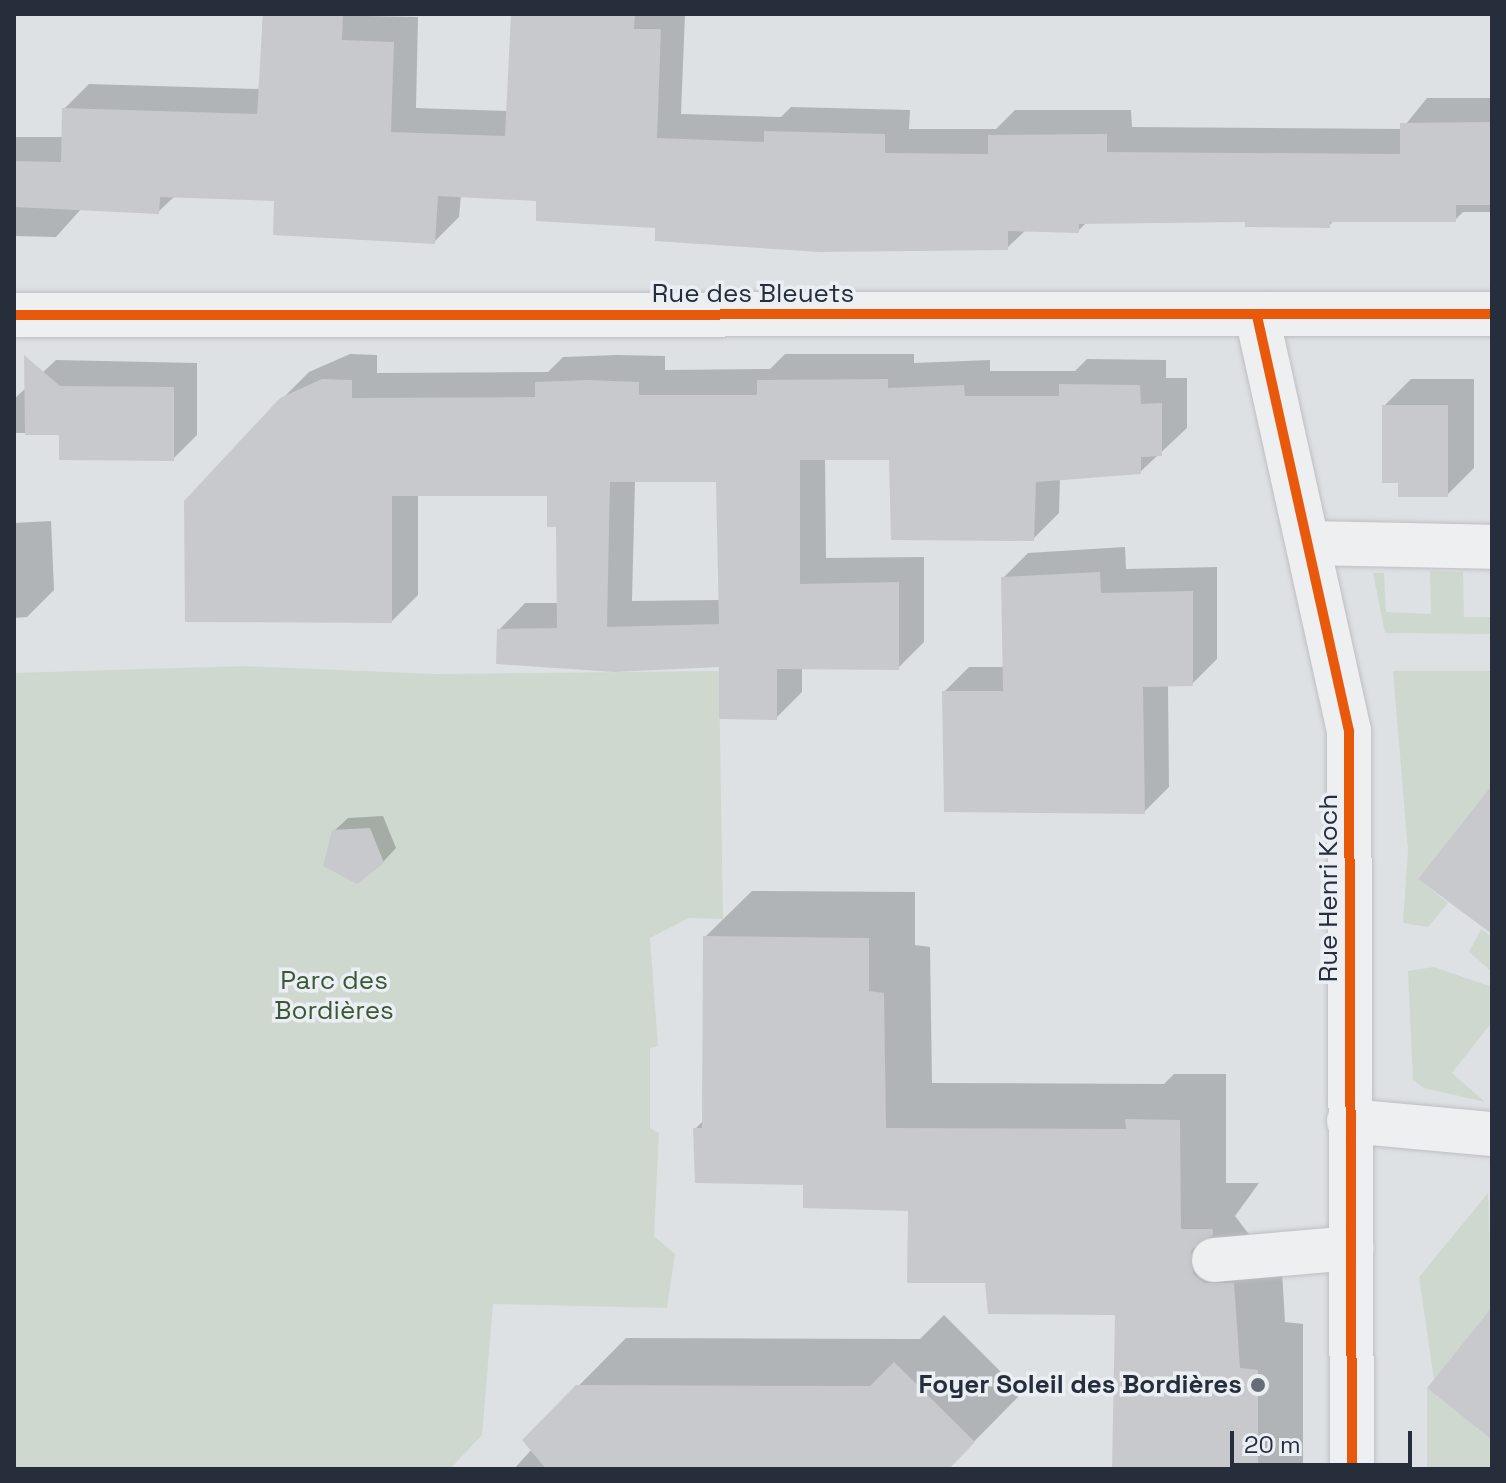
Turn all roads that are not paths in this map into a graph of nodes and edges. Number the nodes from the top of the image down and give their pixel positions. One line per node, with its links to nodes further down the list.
1 (1492, 314): 3 (street, Rue des Bleuets)
2 (14, 315): 3 (street, Rue des Bleuets)
3 (1257, 316): 4 (street, Rue Henri Koch)
4 (1308, 543): 5 (street); 6 (street, Rue Henri Koch)
5 (1492, 547)
6 (1349, 1121): 7 (street); 8 (street, Rue Henri Koch)
7 (1492, 1134)
8 (1351, 1248): 9 (street); 10 (street, Rue Henri Koch)
9 (1214, 1260)
10 (1352, 1469)

